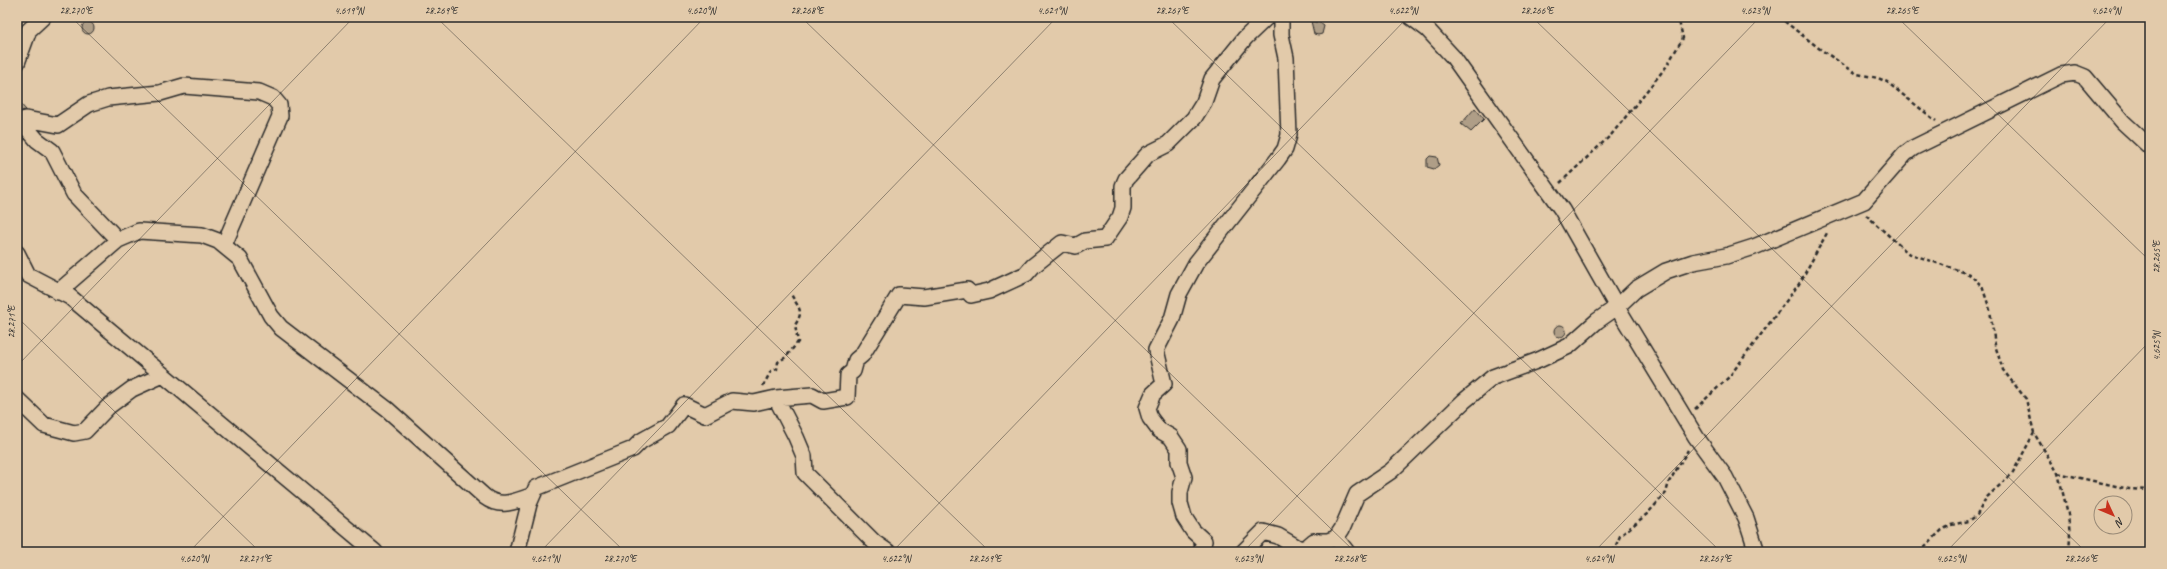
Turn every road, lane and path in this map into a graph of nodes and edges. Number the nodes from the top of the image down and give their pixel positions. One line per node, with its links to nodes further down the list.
1 (43, 17): 7 (street)
2 (1267, 17): 21 (street)
3 (1281, 17): 34 (street)
4 (1411, 17): 11 (street)
5 (1678, 17): 11 (path)
6 (1779, 17): 9 (path)
7 (17, 63)
8 (18, 121): 14 (street); 15 (street)
9 (1948, 131): 10 (street); 12 (street)
10 (2150, 147)
11 (1550, 192): 19 (street)
12 (1855, 205): 19 (street); 25 (path)
13 (1827, 232): 24 (path)
14 (118, 240): 15 (street); 17 (street)
15 (224, 245): 29 (street)
16 (17, 252): 17 (street)
17 (58, 292): 20 (street)
18 (790, 294): 23 (path)
19 (1617, 307): 24 (street); 30 (street)
20 (163, 375): 22 (street); 31 (street)
21 (776, 398): 23 (street); 33 (street)
22 (17, 399)
23 (759, 402): 29 (street)
24 (1685, 419): 26 (street)
25 (2034, 433): 27 (path); 39 (path)
26 (1696, 437): 37 (path); 38 (street)
27 (2058, 473): 28 (path); 40 (path)
28 (2150, 490)
29 (532, 496): 32 (street)
30 (1336, 538): 35 (street); 36 (street)
31 (375, 552)
32 (517, 552)
33 (888, 552)
34 (1201, 552)
35 (1243, 552)
36 (1347, 552)
37 (1613, 552)
38 (1757, 552)
39 (1919, 552)
40 (2068, 552)

